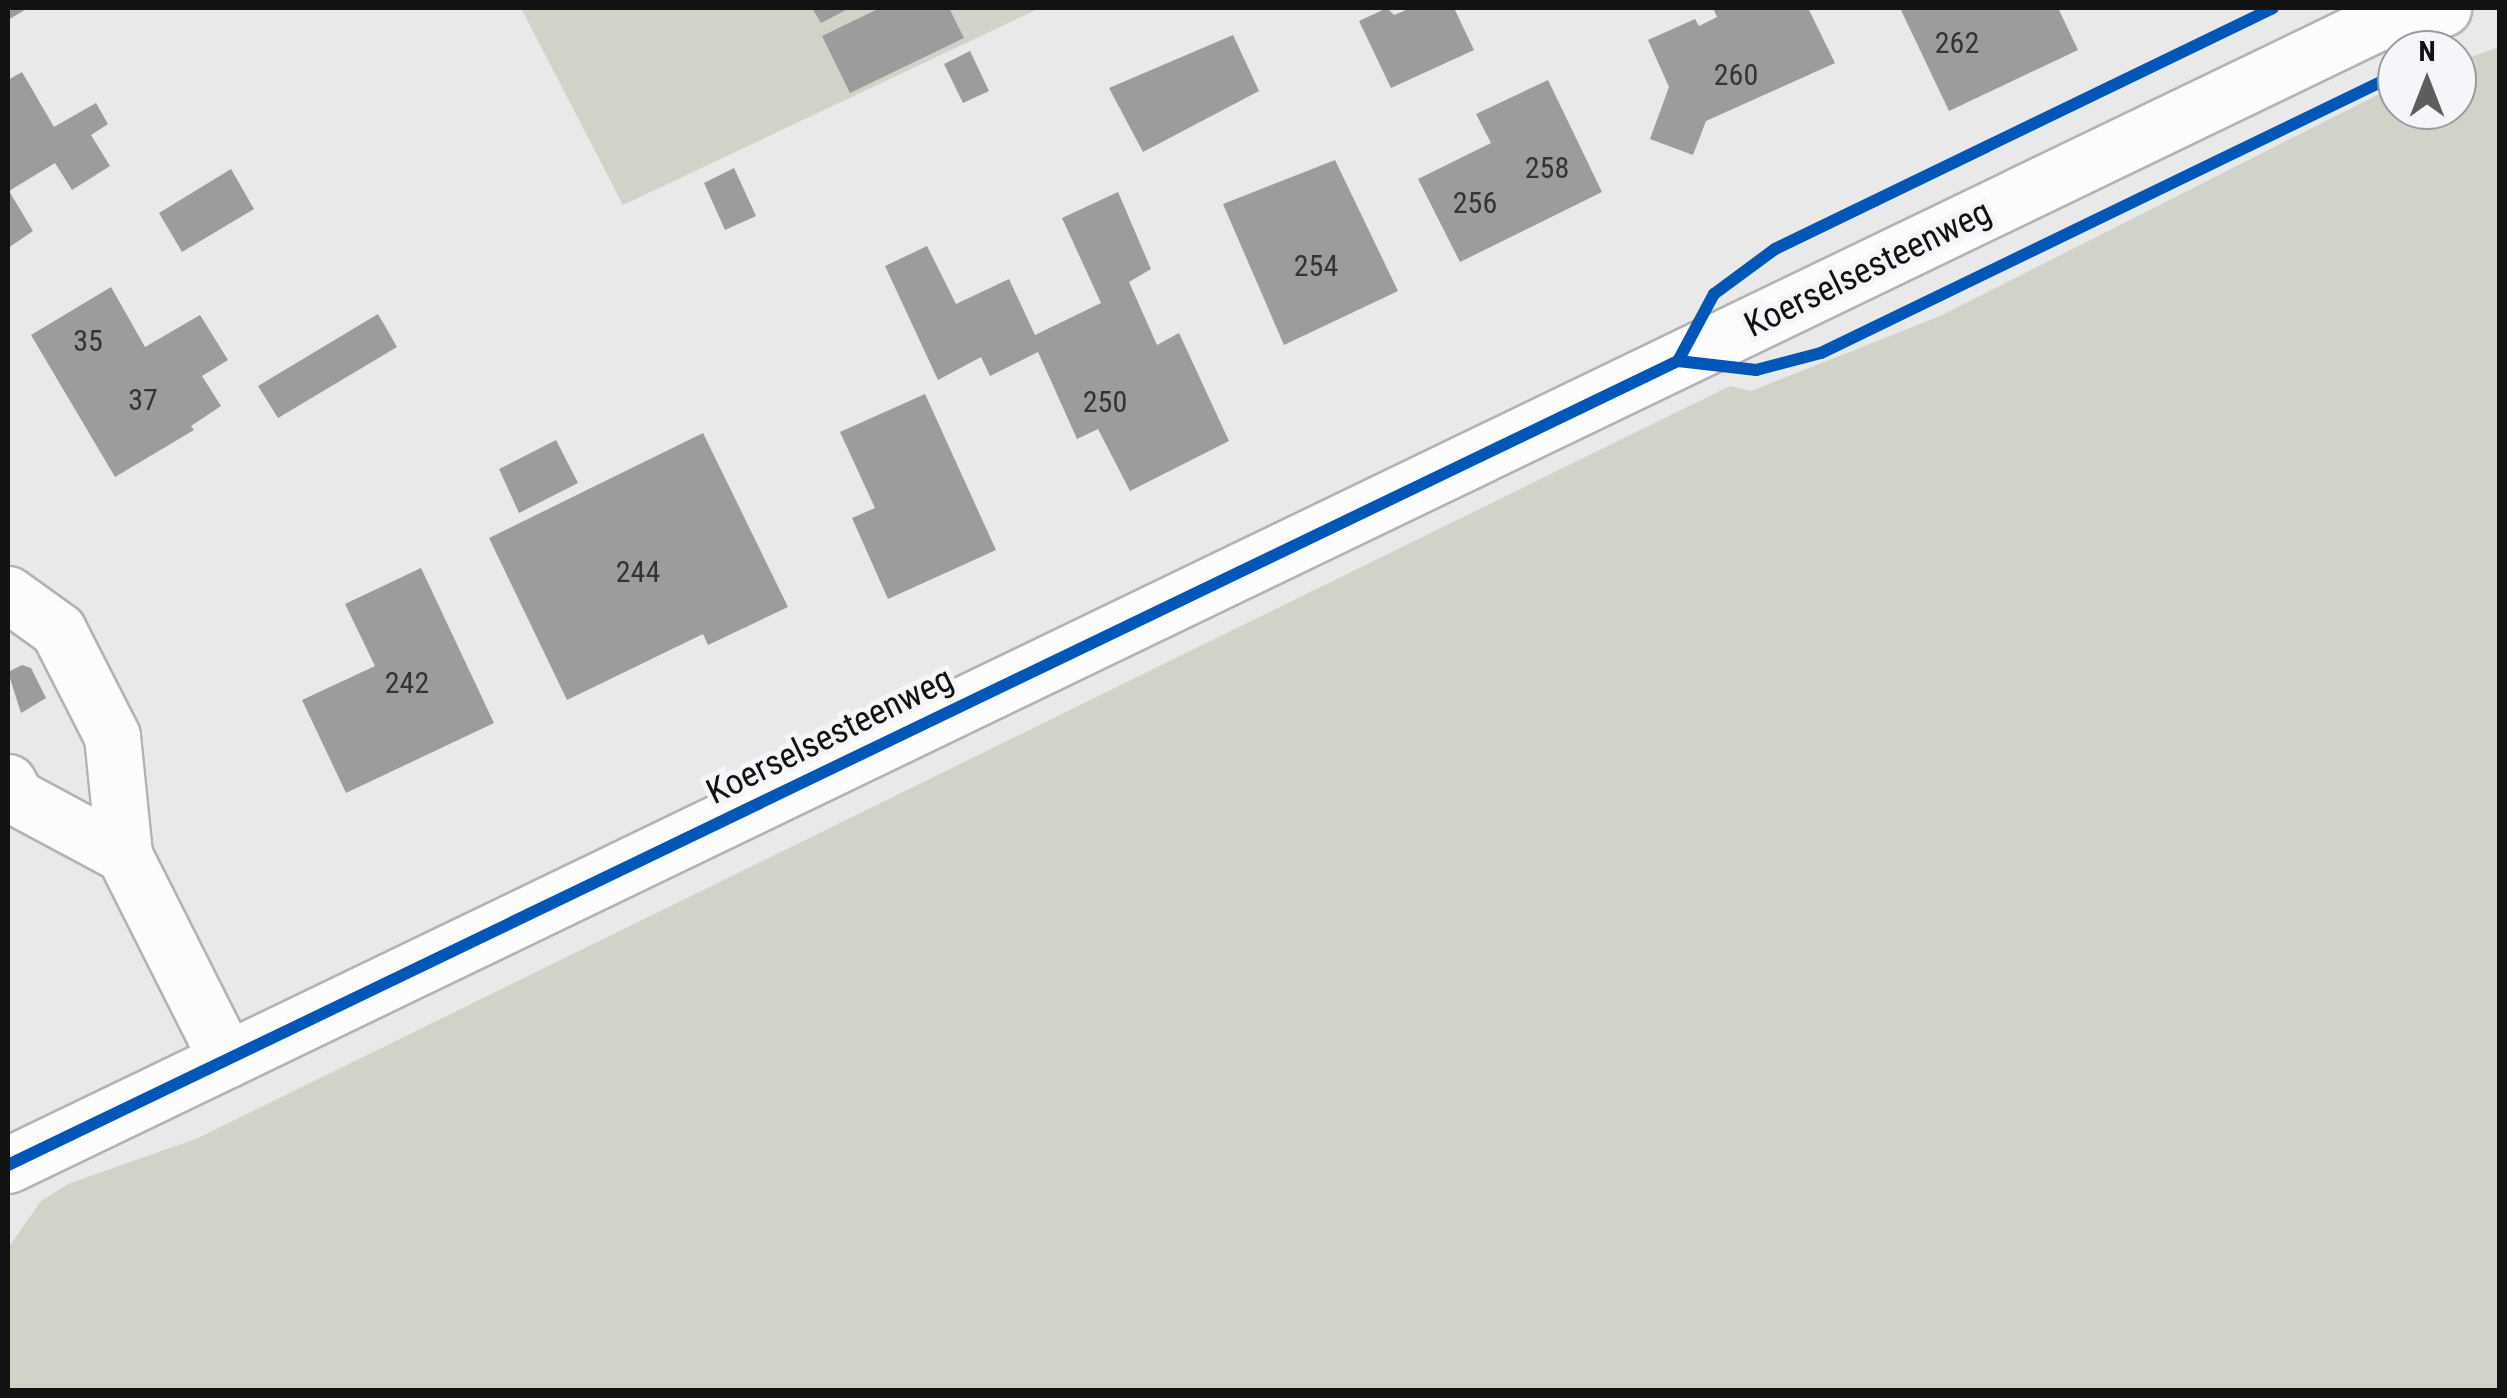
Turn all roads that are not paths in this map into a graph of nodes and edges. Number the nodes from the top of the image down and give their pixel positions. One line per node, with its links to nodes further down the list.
1 (2443, 8): 2 (street, Koerselsesteenweg)
2 (2386, 15): 6 (street, Koerselsesteenweg)
3 (8, 594): 5 (street)
4 (8, 782): 5 (street)
5 (124, 855): 6 (street)
6 (227, 1060): 7 (street, Koerselsesteenweg)
7 (8, 1165)

